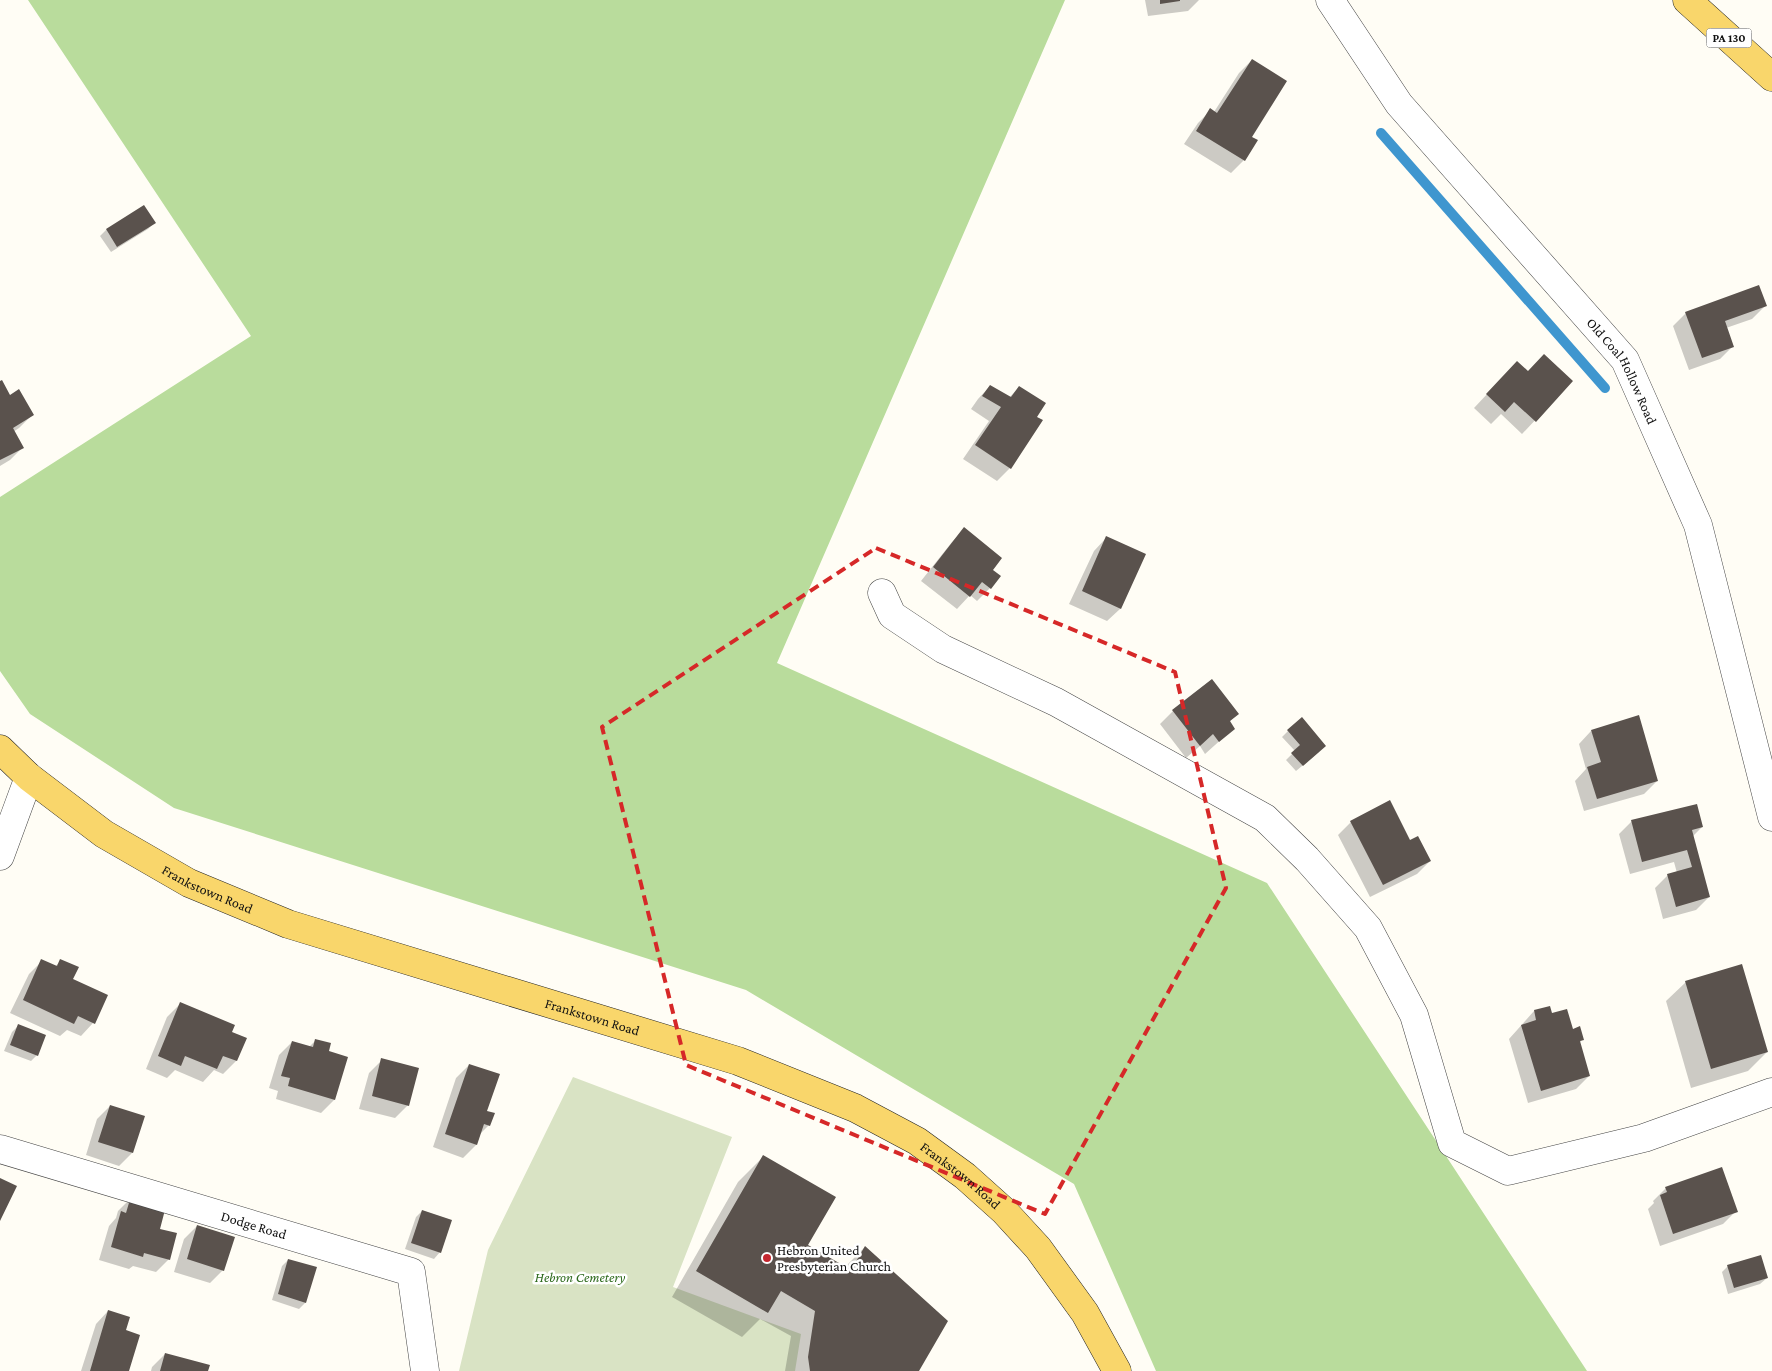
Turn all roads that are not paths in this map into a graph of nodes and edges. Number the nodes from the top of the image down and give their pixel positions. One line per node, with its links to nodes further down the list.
1 (1330, 0): 7 (street, Old Coal Hollow Road)
2 (1687, 0): 3 (main road, PA 130)
3 (1772, 77)
4 (882, 593): 9 (street)
5 (0, 749): 6 (main road, Frankstown Road)
6 (29, 778): 8 (street); 12 (main road, Frankstown Road)
7 (1772, 817)
8 (0, 856)
9 (1772, 1092)
10 (0, 1149): 11 (street, Dodge Road)
11 (425, 1371)
12 (1117, 1371)

